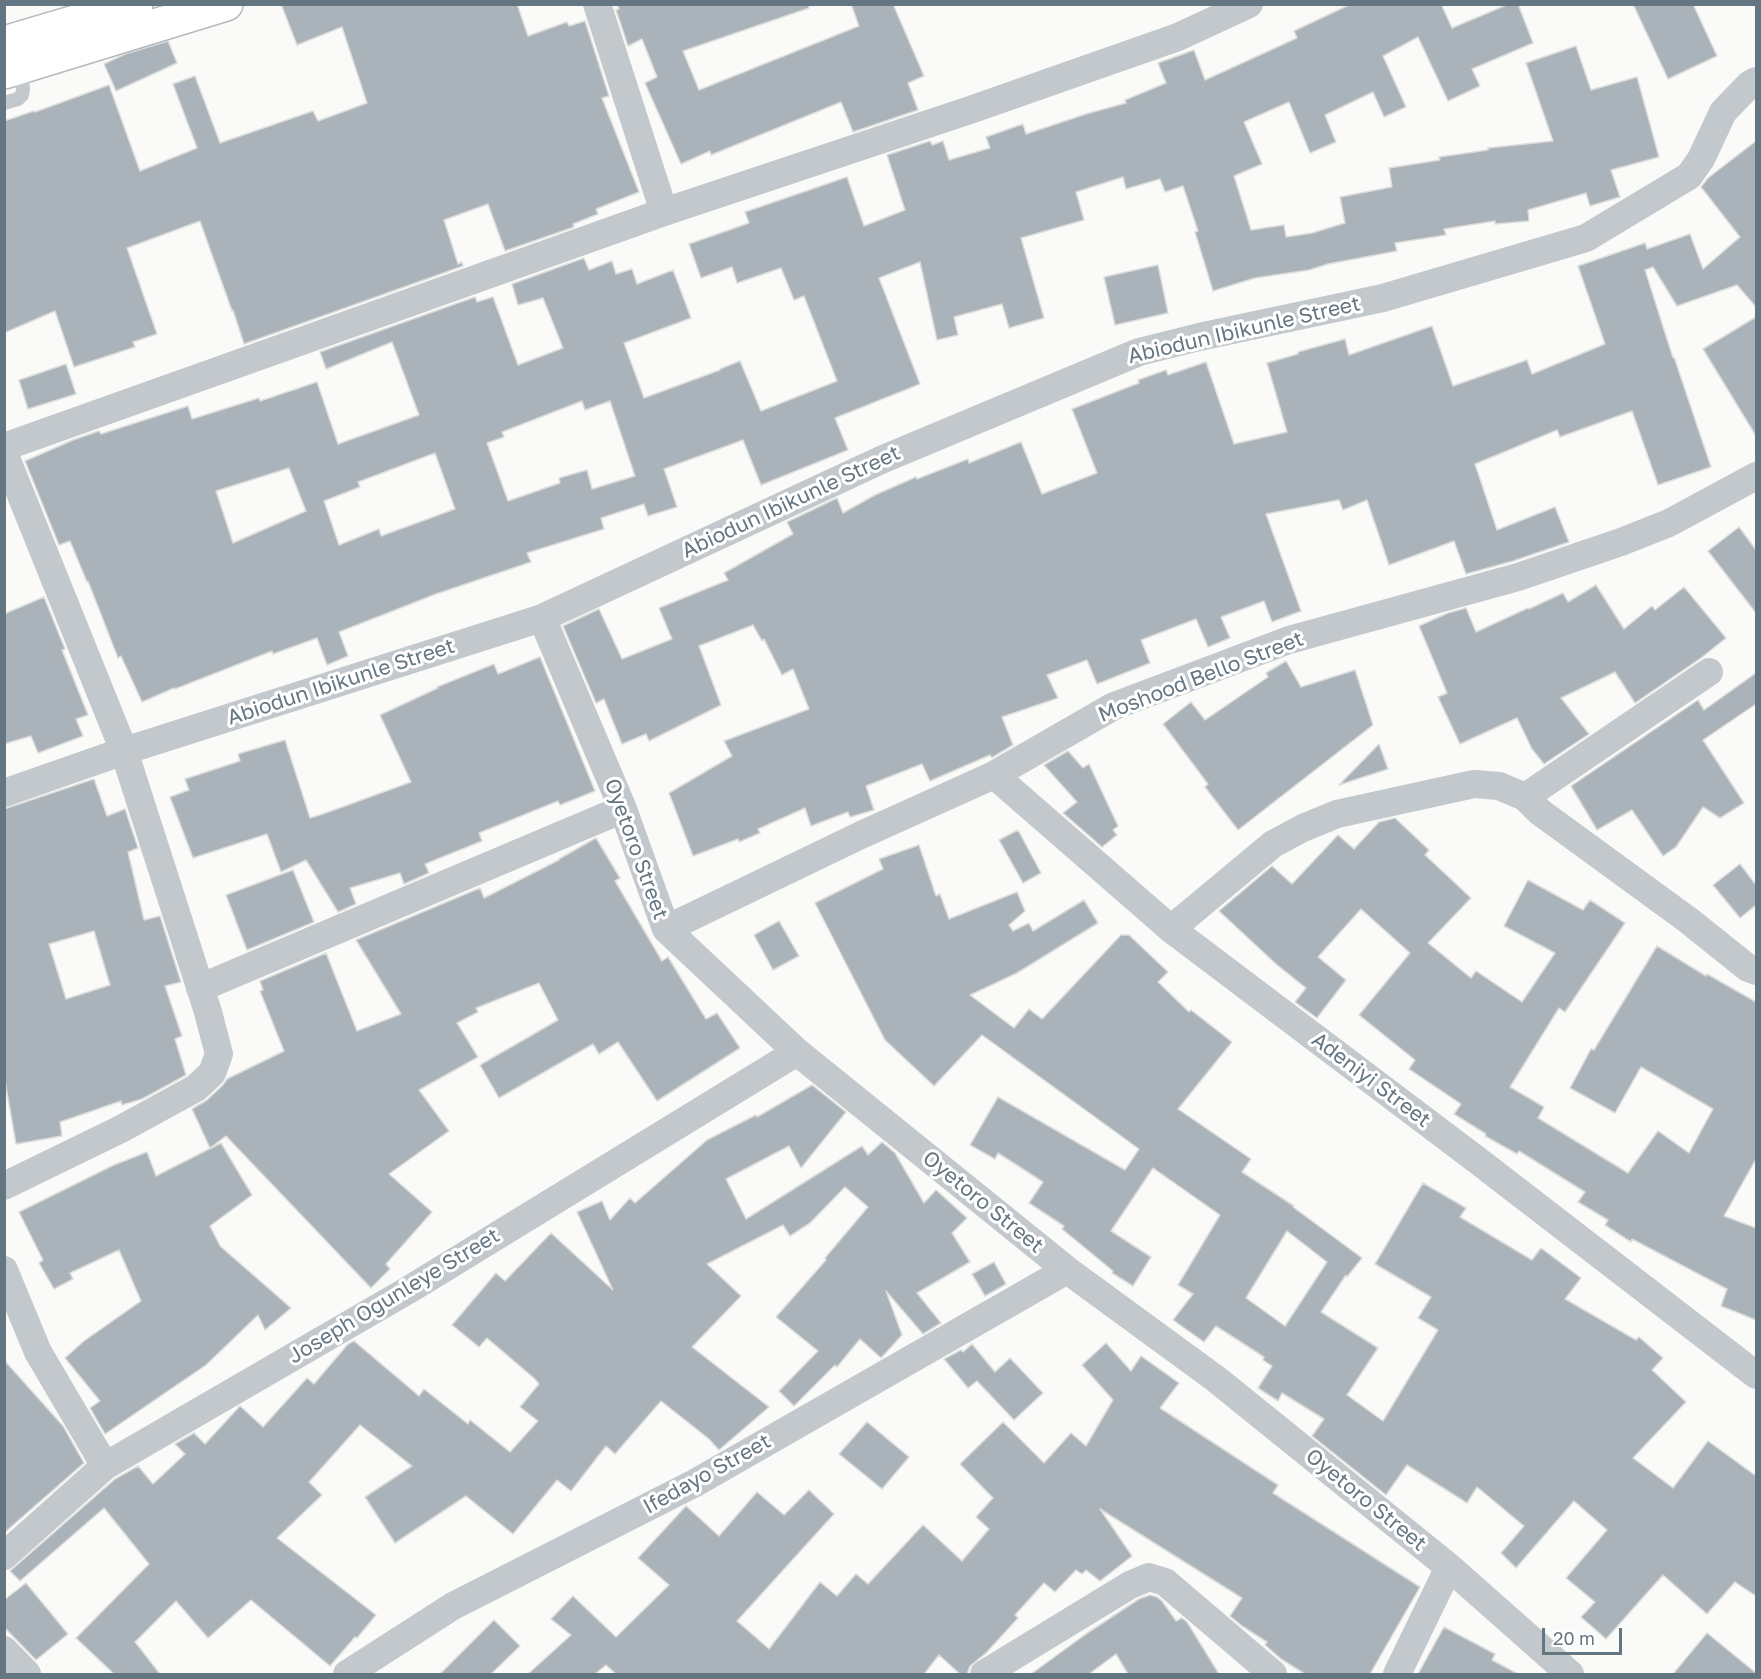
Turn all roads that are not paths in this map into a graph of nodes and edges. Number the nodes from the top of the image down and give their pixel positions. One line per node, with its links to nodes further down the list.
1 (225, 4): 5 (main road)
2 (597, 4): 8 (street)
3 (1249, 4): 8 (street)
4 (122, 7): 5 (main road)
5 (10, 61): 7 (lane)
6 (1756, 81): 12 (street, Abiodun Ibikunle Street)
7 (4, 103)
8 (664, 212): 9 (street)
9 (4, 447)
10 (4, 453): 14 (street)
11 (1755, 479): 15 (street, Moshood Bello Street)
12 (542, 618): 14 (street, Abiodun Ibikunle Street); 18 (street, Oyetoro Street)
13 (1709, 672): 17 (street)
14 (124, 751): 16 (street, Abiodun Ibikunle Street); 22 (street)
15 (994, 776): 19 (street, Moshood Bello Street); 20 (street, Adeniyi Street)
16 (4, 793)
17 (1525, 797): 20 (street); 21 (street)
18 (623, 809): 19 (street, Oyetoro Street); 22 (street)
19 (666, 929): 23 (street, Oyetoro Street)
20 (1171, 929): 27 (street, Adeniyi Street)
21 (1756, 971)
22 (200, 988): 24 (street)
23 (797, 1052): 26 (street, Oyetoro Street); 28 (street, Joseph Ogunleye Street)
24 (4, 1186)
25 (4, 1270): 28 (street)
26 (1066, 1270): 30 (street, Oyetoro Street); 33 (street, Ifedayo Street)
27 (1756, 1375)
28 (105, 1466): 29 (street, Joseph Ogunleye Street)
29 (4, 1556)
30 (1449, 1567): 36 (street); 37 (street, Oyetoro Street)
31 (4, 1650): 32 (street)
32 (27, 1674)
33 (347, 1674)
34 (984, 1674): 35 (street)
35 (1273, 1674)
36 (1397, 1674)
37 (1570, 1674)

